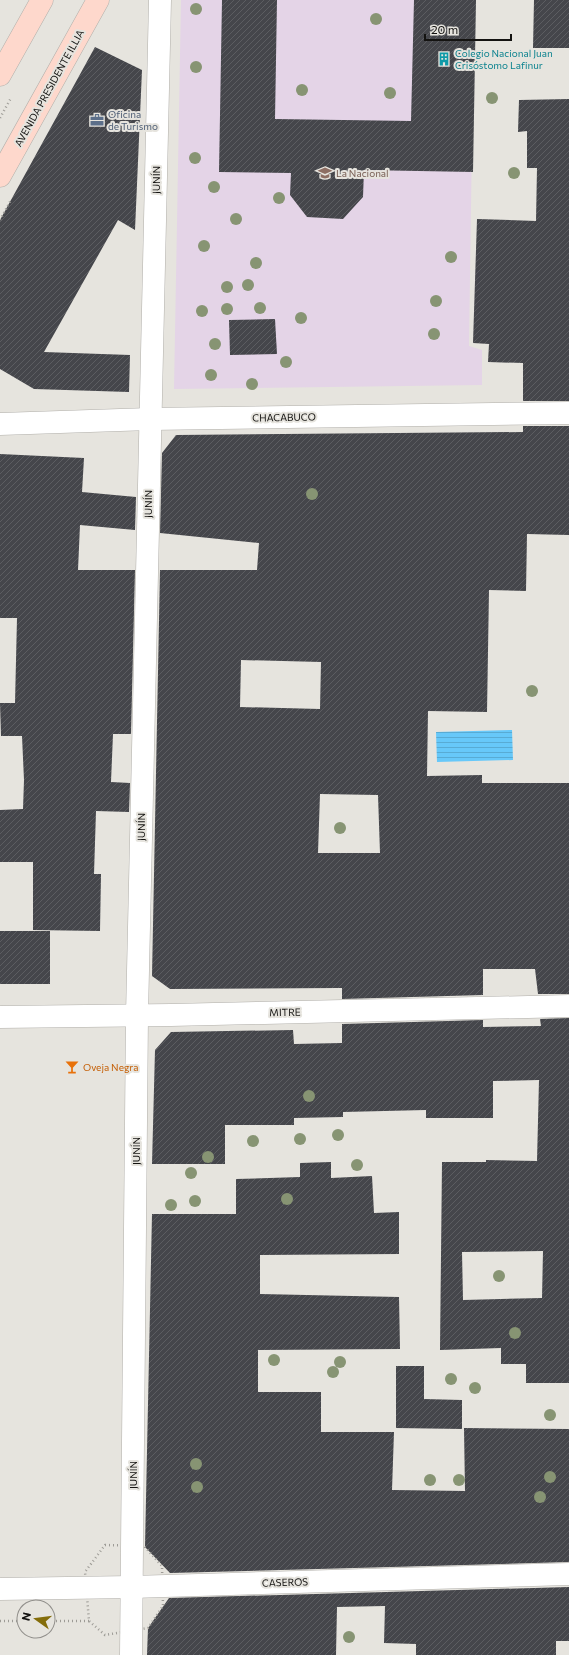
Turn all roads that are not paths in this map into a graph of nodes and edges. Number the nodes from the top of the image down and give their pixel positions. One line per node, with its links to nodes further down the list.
1 (42, 0): 4 (street)
2 (98, 0): 5 (street, AVENIDA PRESIDENTE ILLIA)
3 (160, 0): 7 (street, JUNÍN)
4 (0, 75)
5 (0, 176)
6 (569, 413): 7 (street, CHACABUCO)
7 (150, 419): 8 (street, CHACABUCO); 10 (street, JUNÍN)
8 (0, 424)
9 (569, 1006): 10 (street, MITRE)
10 (137, 1015): 11 (street, MITRE); 13 (street, JUNÍN)
11 (0, 1017)
12 (569, 1574): 13 (street, CASEROS)
13 (132, 1587): 14 (street, CASEROS); 15 (street, JUNÍN)
14 (0, 1589)
15 (131, 1655)

